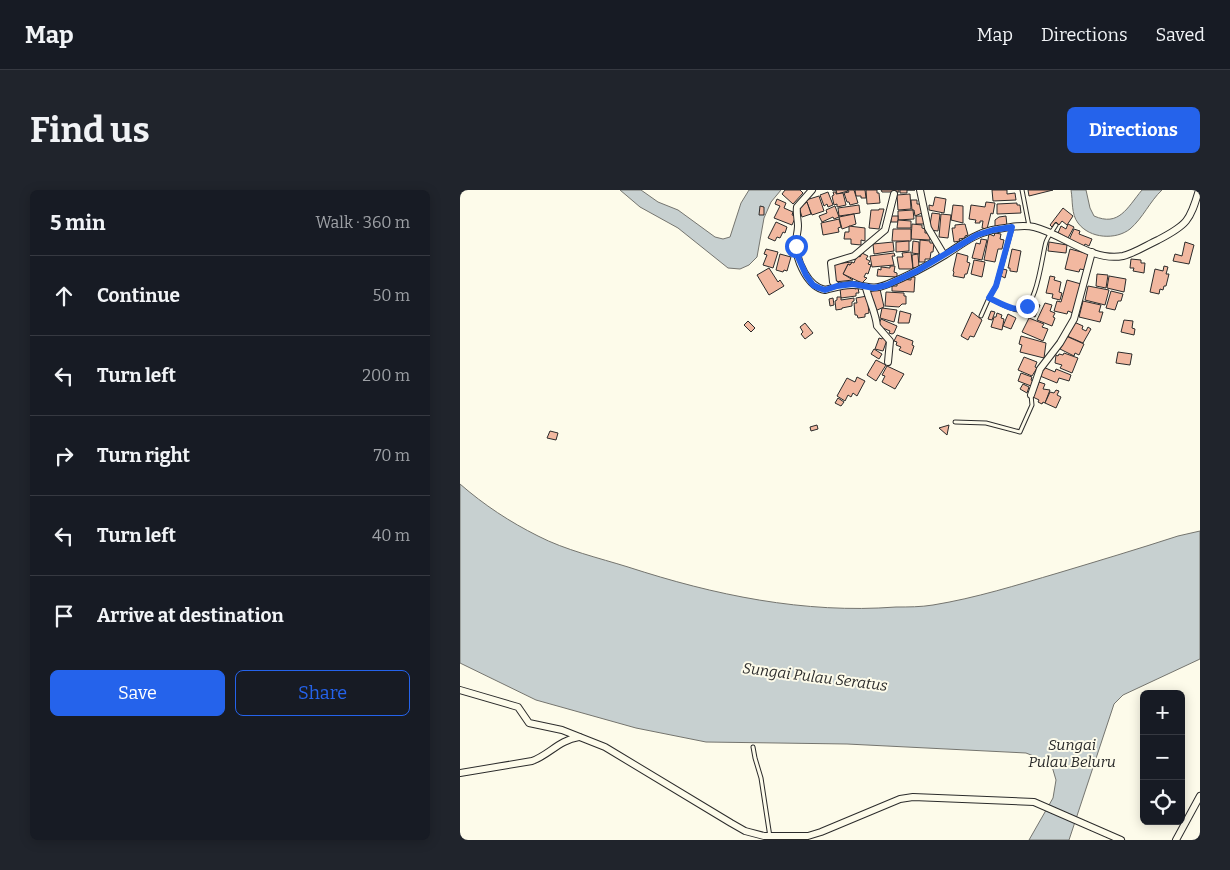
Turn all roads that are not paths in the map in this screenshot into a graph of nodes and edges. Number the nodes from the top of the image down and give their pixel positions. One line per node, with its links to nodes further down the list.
1 (812, 190): 12 (street)
2 (920, 190): 11 (street)
3 (1022, 190): 7 (lane)
4 (1199, 190): 10 (street)
5 (894, 194): 12 (street)
6 (1056, 225): 9 (lane)
7 (1029, 226): 8 (street); 9 (street)
8 (1012, 227): 11 (street); 14 (lane)
9 (1050, 234): 10 (street); 14 (lane)
10 (1092, 252): 17 (street)
11 (944, 255): 13 (street)
12 (837, 286): 13 (street)
13 (866, 288): 16 (street)
14 (989, 298): 15 (lane)
15 (981, 316)
16 (888, 362)
17 (1031, 395): 18 (lane)
18 (955, 422)
19 (460, 690): 20 (street)
20 (581, 736): 22 (street); 24 (street)
21 (753, 747): 24 (lane)
22 (460, 773)
23 (1200, 796): 26 (street)
24 (770, 838): 25 (street)
25 (1121, 840)
26 (1176, 840)

